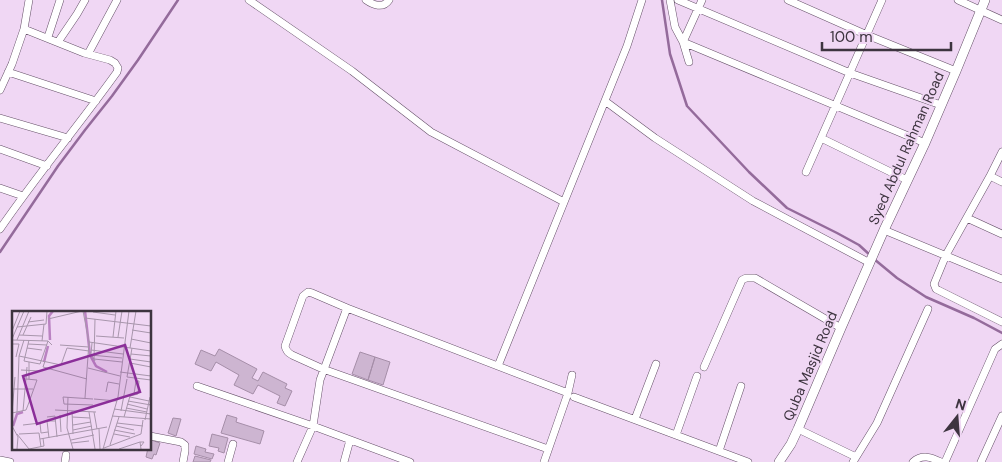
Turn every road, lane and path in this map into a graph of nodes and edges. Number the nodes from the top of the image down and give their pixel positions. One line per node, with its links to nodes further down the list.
1 (29, 0): 19 (street)
2 (60, 0): 21 (street)
3 (85, 0): 22 (street)
4 (117, 0): 24 (street)
5 (249, 0): 47 (street)
6 (366, 0): 7 (street)
7 (389, 0)
8 (642, 0): 31 (street)
9 (670, 0): 23 (street)
10 (678, 0): 16 (street)
11 (702, 0): 16 (street)
12 (788, 0): 20 (street)
13 (882, 0): 20 (street)
14 (958, 0): 17 (street)
15 (985, 0): 17 (street, Syed Abdul Rahman Road)
16 (698, 9): 23 (street); 28 (street)
17 (981, 10): 18 (street); 26 (street, Syed Abdul Rahman Road)
18 (1002, 20)
19 (24, 29): 21 (street); 27 (street)
20 (867, 35): 26 (street); 28 (street)
21 (48, 37): 22 (street)
22 (58, 42): 24 (street)
23 (683, 42): 25 (street); 33 (street)
24 (88, 54): 30 (street)
25 (689, 62)
26 (956, 71): 32 (street, Syed Abdul Rahman Road)
27 (8, 72): 29 (street); 30 (street)
28 (850, 72): 32 (street); 33 (street)
29 (0, 90)
30 (96, 101): 35 (street)
31 (605, 102): 47 (street); 53 (street)
32 (942, 105): 37 (street, Syed Abdul Rahman Road)
33 (835, 106): 36 (street); 37 (street)
34 (0, 118): 35 (street)
35 (68, 138): 40 (street)
36 (821, 138): 41 (street); 43 (street)
37 (925, 143): 43 (street, Syed Abdul Rahman Road)
38 (0, 149): 40 (street)
39 (1002, 152): 42 (street)
40 (47, 166): 46 (street)
41 (806, 172)
42 (990, 176): 44 (street); 48 (street)
43 (907, 180): 50 (street, Syed Abdul Rahman Road)
44 (1002, 182)
45 (0, 188): 46 (street)
46 (22, 196): 49 (street)
47 (564, 202): 62 (street)
48 (967, 218): 51 (street); 52 (street)
49 (0, 229)
50 (884, 230): 52 (street); 53 (street, Syed Abdul Rahman Road)
51 (1002, 234)
52 (946, 256): 54 (street); 58 (street)
53 (870, 263): 55 (street, Syed Abdul Rahman Road)
54 (1002, 279)
55 (863, 280): 59 (street, Quba Masjid Road)
56 (347, 308): 62 (street); 64 (street); 64 (street)
57 (928, 309): 81 (street)
58 (1002, 322)
59 (841, 328): 63 (street); 73 (street, Quba Masjid Road)
60 (1002, 344): 92 (street)
61 (656, 364): 71 (street)
62 (498, 366): 69 (street)
63 (704, 367)
64 (323, 369): 72 (street); 78 (street)
65 (572, 375): 69 (street)
66 (697, 376): 74 (street)
67 (197, 386): 72 (street)
68 (741, 386): 79 (street)
69 (571, 395): 71 (street); 78 (street)
70 (1002, 416): 93 (street)
71 (635, 419): 74 (street)
72 (313, 426): 76 (street); 85 (street)
73 (798, 429): 81 (street); 90 (street, Quba Masjid Road)
74 (676, 435): 79 (street)
75 (151, 436): 83 (street)
76 (350, 440): 86 (street); 87 (street)
77 (233, 444): 84 (street)
78 (548, 449): 88 (street)
79 (719, 451): 89 (street)
80 (0, 460): 82 (street)
81 (855, 460)
82 (10, 462)
83 (183, 462)
84 (228, 462)
85 (297, 462)
86 (344, 462)
87 (410, 462)
88 (544, 462)
89 (748, 462)
90 (779, 462)
91 (913, 462): 92 (street)
92 (943, 462)
93 (981, 462)

